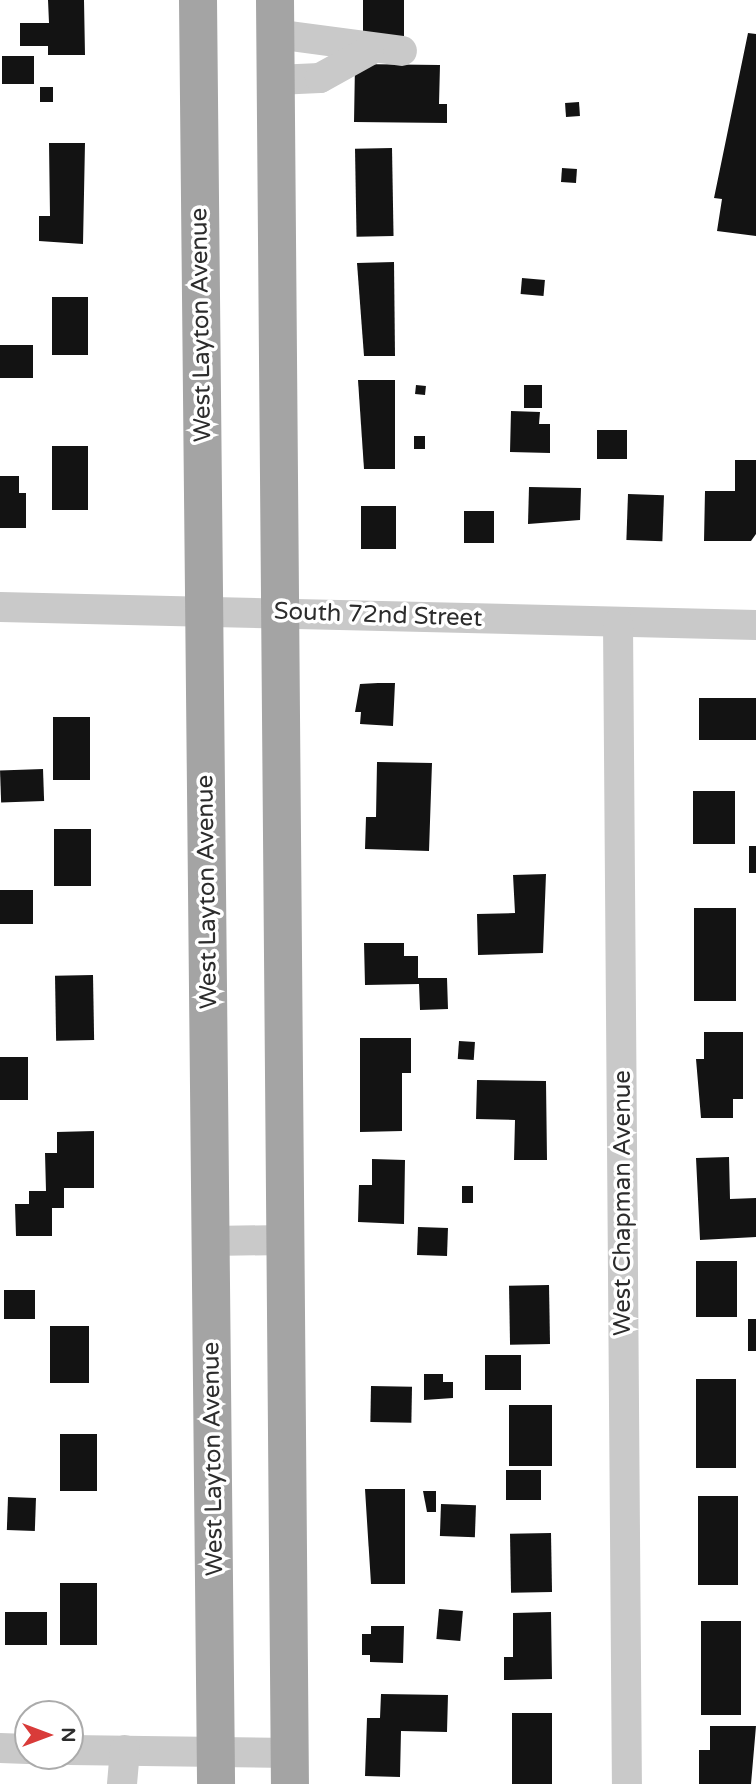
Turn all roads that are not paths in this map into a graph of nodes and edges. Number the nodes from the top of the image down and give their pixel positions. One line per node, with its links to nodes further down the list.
1 (198, 0): 7 (main road, West Layton Avenue)
2 (275, 17): 3 (street); 5 (main road)
3 (369, 51): 4 (street); 5 (street)
4 (402, 51)
5 (276, 80): 8 (main road)
6 (0, 607): 7 (street, South 72nd Street)
7 (204, 609): 8 (street, South 72nd Street); 12 (main road, West Layton Avenue)
8 (280, 611): 9 (street, South 72nd Street); 11 (main road)
9 (618, 622): 10 (street, South 72nd Street); 18 (street, West Chapman Avenue)
10 (756, 625)
11 (286, 1240): 12 (street); 16 (main road)
12 (210, 1241): 15 (main road, West Layton Avenue)
13 (84, 1749): 14 (street)
14 (125, 1750): 15 (street); 17 (street)
15 (216, 1768): 16 (street)
16 (290, 1768)
17 (122, 1784)
18 (627, 1784)

